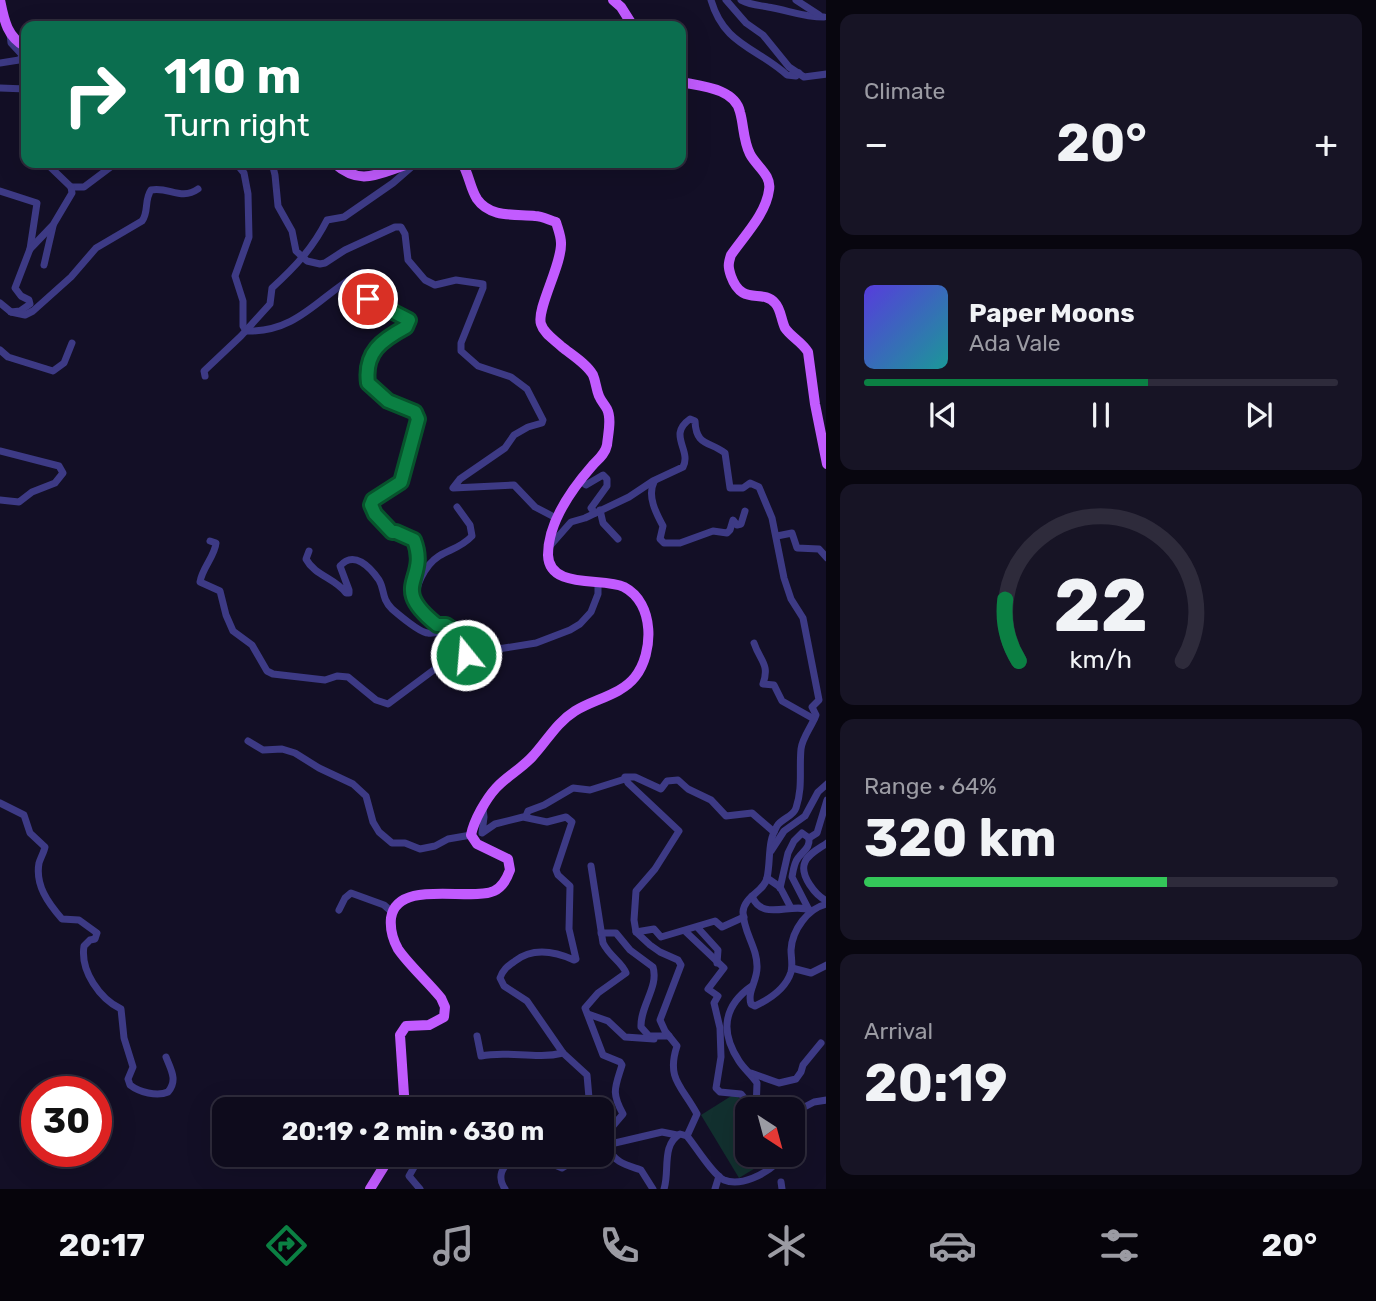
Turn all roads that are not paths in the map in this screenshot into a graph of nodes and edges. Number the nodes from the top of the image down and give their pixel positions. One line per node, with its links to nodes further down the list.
1 (0, 0): 9 (main road)
2 (613, 0): 8 (main road)
3 (710, 0): 14 (street)
4 (726, 0): 14 (street)
5 (741, 0): 7 (street)
6 (796, 0): 7 (street)
7 (825, 18)
8 (630, 21)
9 (10, 33): 10 (main road); 11 (street)
10 (21, 43)
11 (21, 53)
12 (21, 58): 13 (street)
13 (0, 63)
14 (799, 73): 15 (street)
15 (826, 74)
16 (686, 83): 42 (main road)
17 (2, 88): 18 (street); 19 (street)
18 (21, 89)
19 (21, 95)
20 (51, 168): 28 (street)
21 (109, 168): 28 (street)
22 (240, 168): 37 (street)
23 (273, 168): 33 (street)
24 (340, 168): 25 (main road)
25 (397, 168)
26 (409, 168): 33 (street)
27 (464, 168): 44 (main road)
28 (71, 187): 31 (street)
29 (198, 189): 36 (street)
30 (0, 191): 32 (street)
31 (53, 225): 32 (street); 34 (street)
32 (30, 249): 36 (street)
33 (302, 258): 37 (street); 49 (street)
34 (44, 265)
35 (0, 303): 36 (street)
36 (11, 312)
37 (246, 331): 40 (street); 57 (street)
38 (72, 343): 39 (street)
39 (0, 351)
40 (205, 376)
41 (0, 451): 45 (street)
42 (826, 459)
43 (657, 480): 47 (street); 48 (street); 50 (street)
44 (581, 481): 48 (street); 49 (main road)
45 (0, 500)
46 (457, 507): 57 (street)
47 (745, 511)
48 (598, 512): 51 (street); 53 (street)
49 (556, 518): 53 (main road)
50 (777, 536): 55 (street); 62 (street)
51 (618, 539)
52 (210, 541): 60 (street)
53 (549, 547): 56 (main road)
54 (309, 551): 58 (street)
55 (826, 557)
56 (598, 583): 60 (street); 68 (main road)
57 (419, 608): 58 (street)
58 (465, 638): 60 (street)
59 (754, 642): 62 (street)
60 (477, 646)
61 (826, 711): 62 (street)
62 (815, 717): 70 (street)
63 (248, 741): 71 (street)
64 (625, 779): 69 (street); 70 (street); 87 (street)
65 (826, 785): 74 (street)
66 (0, 803): 99 (street)
67 (826, 804): 72 (street)
68 (483, 809): 69 (street); 71 (main road)
69 (526, 816): 98 (street)
70 (774, 832): 74 (street)
71 (471, 835): 83 (main road)
72 (809, 838): 77 (street); 82 (street)
73 (826, 844): 79 (street)
74 (769, 854): 76 (street)
75 (591, 866): 88 (street)
76 (767, 878): 77 (street); 78 (street)
77 (780, 888): 80 (street)
78 (752, 896): 80 (street); 84 (street)
79 (826, 904): 82 (street)
80 (791, 908): 82 (street)
81 (339, 910): 83 (street)
82 (810, 910): 91 (street)
83 (392, 912): 101 (main road)
84 (744, 918): 85 (street); 92 (street)
85 (698, 928): 86 (street); 89 (street)
86 (684, 931): 87 (street); 89 (street)
87 (636, 932): 95 (street)
88 (601, 933): 93 (street); 96 (street)
89 (718, 963): 103 (street)
90 (826, 966): 91 (street)
91 (792, 968): 92 (street)
92 (752, 986): 100 (street)
93 (588, 1014): 96 (street); 107 (street)
94 (477, 1036): 98 (street)
95 (669, 1036): 96 (street); 109 (street)
96 (657, 1037)
97 (821, 1043): 100 (street)
98 (563, 1053): 102 (street)
99 (166, 1057)
100 (747, 1071): 104 (street)
101 (404, 1097)
102 (589, 1097)
103 (744, 1097)
104 (756, 1097)
105 (826, 1100): 106 (street)
106 (805, 1107)
107 (614, 1125)
108 (677, 1135): 109 (street); 110 (street); 121 (street)
109 (687, 1136): 116 (street)
110 (614, 1143)
111 (614, 1158): 117 (street)
112 (384, 1167): 118 (main road)
113 (414, 1167): 119 (street)
114 (504, 1167): 120 (street)
115 (771, 1167): 116 (street)
116 (719, 1176): 122 (street)
117 (648, 1187)
118 (370, 1189)
119 (420, 1189)
120 (505, 1189)
121 (664, 1189)
122 (715, 1189)

